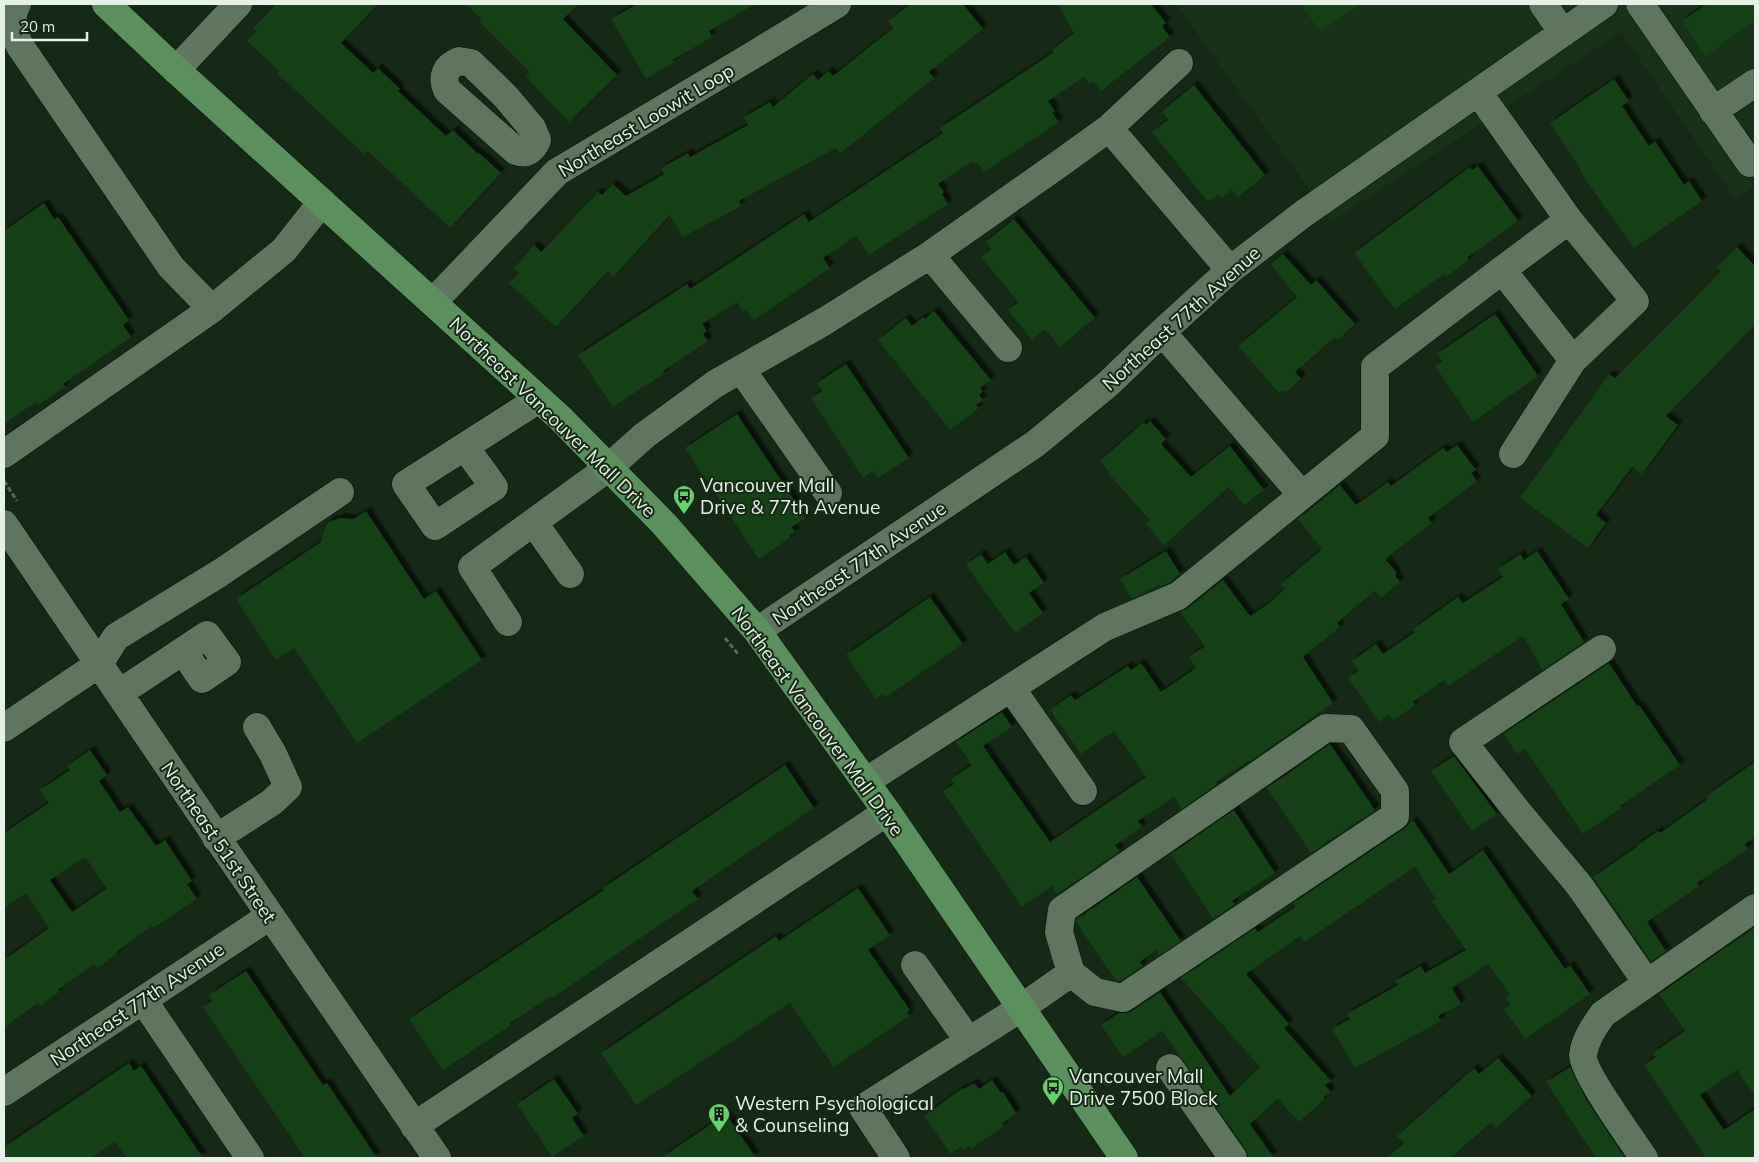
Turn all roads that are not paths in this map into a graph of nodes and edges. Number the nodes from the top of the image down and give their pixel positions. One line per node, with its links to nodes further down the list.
1 (17, 4): 26 (street)
2 (106, 4): 10 (main road, Northeast Vancouver Mall Drive)
3 (238, 4): 10 (street)
4 (837, 4): 19 (street, Northeast Loowit Loop)
5 (1543, 4): 8 (street)
6 (1604, 4): 8 (street, Northeast 77th Avenue)
7 (1640, 4): 14 (street)
8 (1563, 33): 12 (street, Northeast 77th Avenue)
9 (1179, 63): 16 (street)
10 (176, 70): 20 (main road, Northeast Vancouver Mall Drive)
11 (1755, 83): 14 (street)
12 (1478, 92): 21 (street); 23 (street, Northeast 77th Avenue)
13 (506, 97): 15 (street); 15 (street); 17 (street)
14 (1713, 111): 18 (street)
15 (482, 122): 17 (street)
16 (1109, 128): 22 (street); 23 (street)
17 (532, 148): 19 (street)
18 (1755, 160)
19 (557, 172): 25 (street, Northeast Loowit Loop)
20 (322, 202): 25 (main road, Northeast Vancouver Mall Drive); 26 (street)
21 (1569, 220): 24 (street); 29 (street)
22 (930, 255): 28 (street); 30 (street)
23 (1230, 270): 27 (street, Northeast 77th Avenue)
24 (1502, 270): 29 (street); 38 (street)
25 (433, 302): 31 (main road, Northeast Vancouver Mall Drive)
26 (212, 310): 33 (street)
27 (1162, 332): 38 (street); 43 (street, Northeast 77th Avenue)
28 (1008, 348)
29 (1573, 360): 34 (street)
30 (741, 369): 35 (street); 37 (street)
31 (539, 399): 32 (street); 35 (main road, Northeast Vancouver Mall Drive)
32 (465, 446)
33 (4, 454)
34 (1513, 454)
35 (608, 468): 39 (street); 43 (main road, Northeast Vancouver Mall Drive)
36 (340, 492): 46 (street)
37 (828, 493)
38 (1302, 495): 47 (street)
39 (534, 523): 41 (street); 42 (street)
40 (4, 524): 46 (street, Northeast 51st Street)
41 (570, 574)
42 (508, 622)
43 (757, 632): 51 (main road, Northeast Vancouver Mall Drive)
44 (1602, 649): 59 (street)
45 (183, 651): 48 (street)
46 (99, 664): 48 (street, Northeast 51st Street); 49 (street)
47 (1011, 688): 51 (street); 52 (street)
48 (119, 694): 54 (street, Northeast 51st Street)
49 (4, 728)
50 (257, 728): 54 (street)
51 (865, 782): 53 (main road, Northeast Vancouver Mall Drive)
52 (1083, 792)
53 (886, 812): 61 (main road, Northeast Vancouver Mall Drive); 65 (street)
54 (216, 838): 56 (street, Northeast 51st Street)
55 (1755, 908): 59 (street)
56 (270, 916): 60 (street, Northeast 77th Avenue); 65 (street, Northeast 51st Street)
57 (915, 965): 62 (street)
58 (1071, 973): 58 (street); 61 (street)
59 (1647, 983): 71 (street)
60 (143, 1000): 64 (street, Northeast 77th Avenue); 66 (street)
61 (1021, 1008): 62 (street); 69 (main road, Northeast Vancouver Mall Drive)
62 (968, 1040): 68 (street)
63 (1170, 1068): 70 (street)
64 (4, 1092)
65 (414, 1126): 67 (street, Northeast 51st Street)
66 (250, 1158)
67 (437, 1158)
68 (896, 1158)
69 (1124, 1158)
70 (1233, 1158)
71 (1644, 1158)

